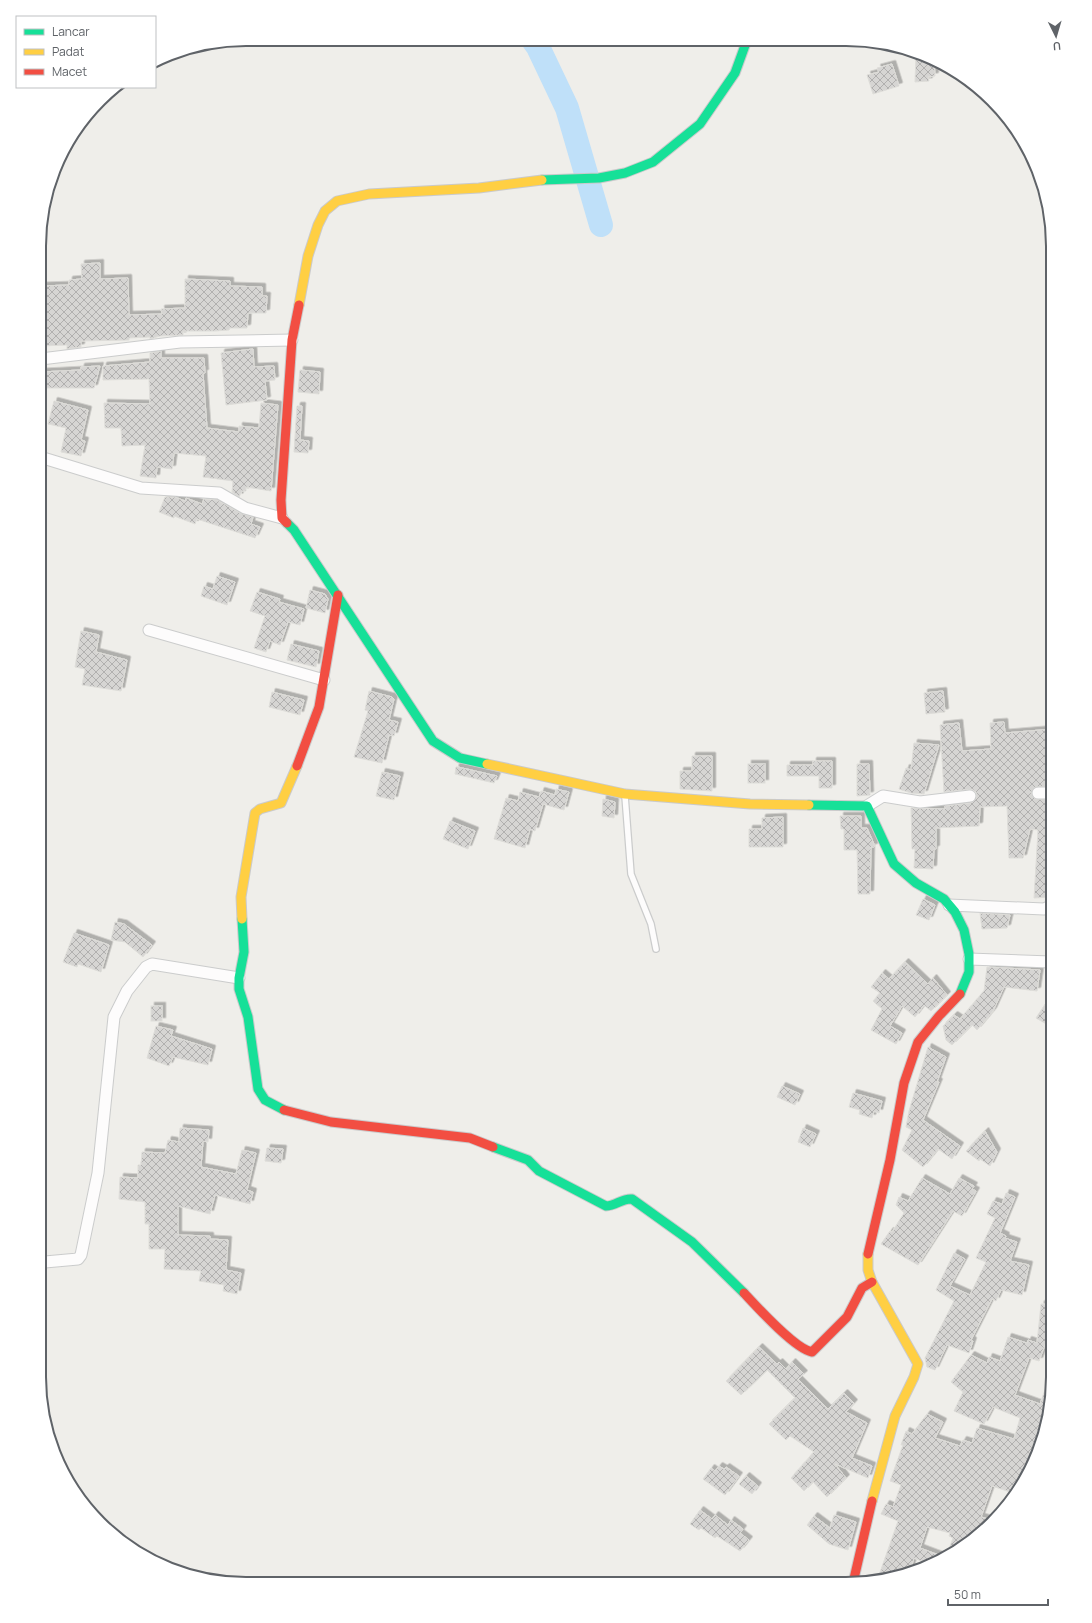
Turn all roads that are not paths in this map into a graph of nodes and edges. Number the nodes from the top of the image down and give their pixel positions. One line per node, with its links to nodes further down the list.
1 (745, 46): 2 (street)
2 (292, 340): 3 (street); 5 (street)
3 (46, 358)
4 (46, 459): 5 (street)
5 (282, 518): 6 (street)
6 (338, 595): 8 (street); 10 (street)
7 (149, 630): 8 (street)
8 (324, 680): 19 (street)
9 (1038, 793): 11 (street)
10 (625, 794): 13 (street); 16 (lane)
11 (1046, 794)
12 (970, 796): 13 (street)
13 (867, 806): 14 (street)
14 (949, 905): 15 (street); 17 (street)
15 (1046, 908)
16 (656, 949)
17 (969, 959): 18 (street); 21 (street)
18 (1046, 962)
19 (239, 978): 20 (street); 21 (street)
20 (46, 1262)
21 (872, 1282): 22 (street)
22 (854, 1577)

